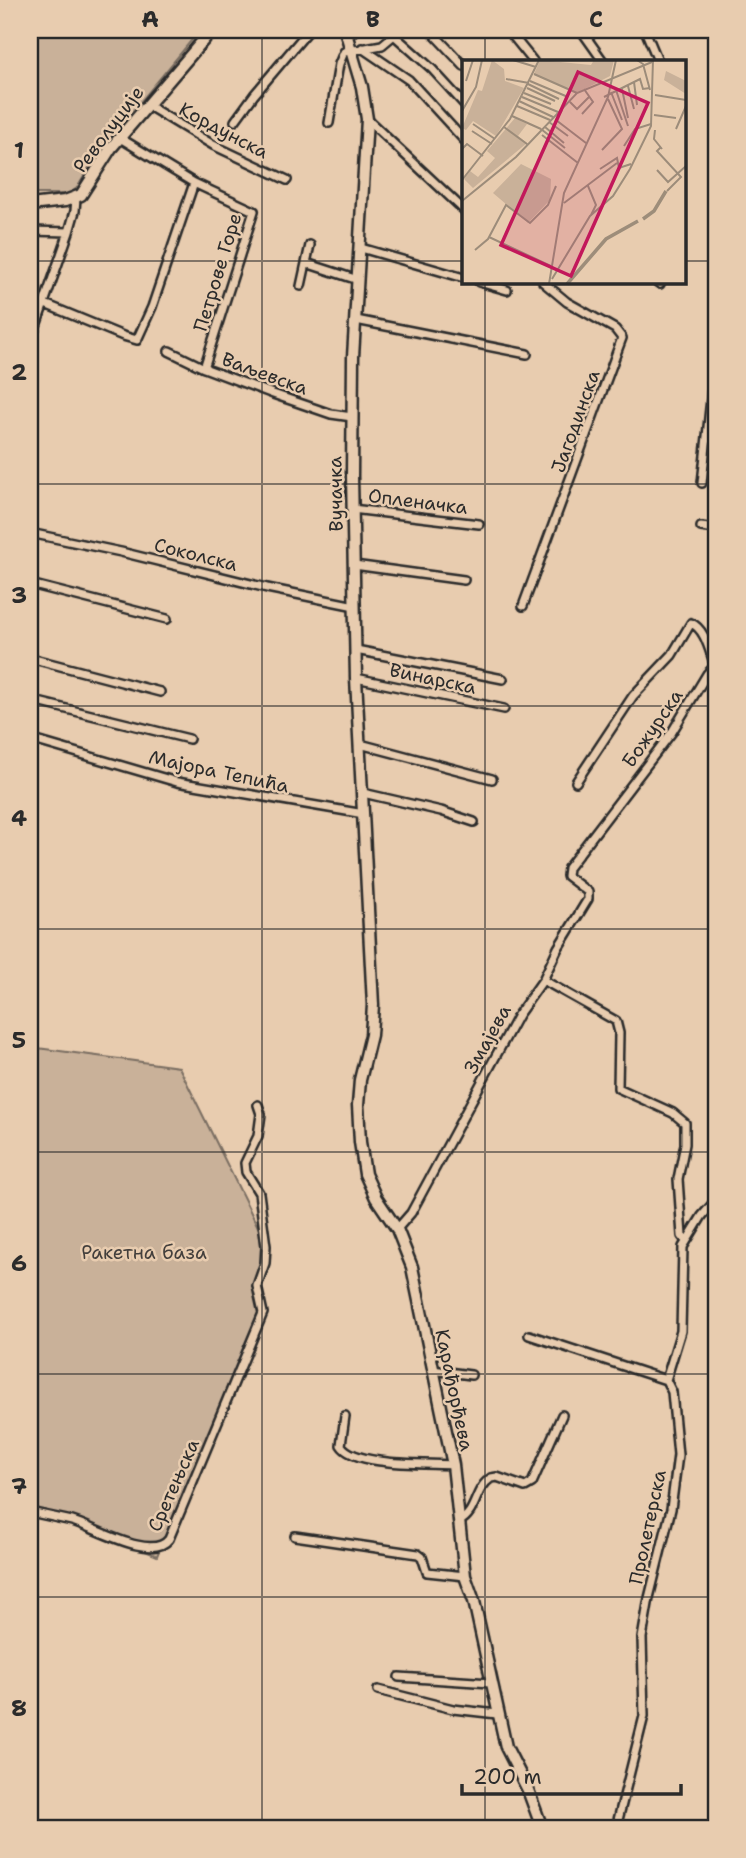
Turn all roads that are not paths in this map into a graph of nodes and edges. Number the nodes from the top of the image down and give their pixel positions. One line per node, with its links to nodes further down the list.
1 (212, 30): 16 (street, Револуције)
2 (309, 30): 18 (street)
3 (429, 30): 14 (street)
4 (508, 30): 11 (street)
5 (581, 30): 12 (street)
6 (645, 30): 13 (street)
7 (349, 32): 10 (street, Вучачка)
8 (397, 33): 9 (street); 15 (street)
9 (362, 48): 10 (street); 21 (street)
10 (351, 49): 17 (street, Вучачка); 19 (street)
11 (533, 60)
12 (602, 60)
13 (658, 60)
14 (462, 64)
15 (462, 102)
16 (147, 105): 20 (street, Револуције); 22 (street, Кордунска)
17 (367, 119): 26 (street); 30 (street, Вучачка)
18 (235, 121)
19 (329, 123)
20 (120, 138): 23 (street, Петрове Горе); 24 (street, Револуције)
21 (462, 138)
22 (287, 180)
23 (194, 183): 38 (street); 44 (street, Петрове Горе)
24 (76, 198): 25 (street); 28 (street, Револуције)
25 (30, 205)
26 (462, 208)
27 (30, 231): 28 (street)
28 (69, 232): 38 (street, Револуције)
29 (310, 244): 31 (street)
30 (361, 248): 32 (street); 33 (street, Вучачка)
31 (306, 263): 33 (street); 36 (street)
32 (462, 277)
33 (358, 280): 39 (street, Вучачка)
34 (486, 284): 37 (street)
35 (546, 284): 56 (street, Јагодинска)
36 (301, 286)
37 (507, 290)
38 (45, 304): 40 (street, Револуције)
39 (356, 320): 43 (street); 45 (street, Вучачка)
40 (30, 343)
41 (169, 351): 44 (street, Ваљевска)
42 (716, 352): 46 (street)
43 (527, 354)
44 (204, 368): 45 (street, Ваљевска)
45 (352, 417): 47 (street, Вучачка)
46 (702, 483)
47 (352, 509): 48 (street, Опленачка); 52 (street, Вучачка)
48 (479, 524)
49 (701, 527): 50 (street)
50 (716, 529)
51 (30, 533): 55 (street, Соколска)
52 (354, 565): 53 (street); 55 (street, Вучачка)
53 (464, 580)
54 (30, 584): 57 (street)
55 (355, 606): 58 (street, Вучачка)
56 (523, 607)
57 (167, 619)
58 (356, 650): 61 (street, Вучачка); 62 (street)
59 (30, 658): 63 (street)
60 (715, 667): 70 (street, Божурска); 74 (street, Божурска)
61 (356, 678): 65 (street, Винарска); 68 (street, Вучачка)
62 (503, 679)
63 (160, 692)
64 (30, 700): 67 (street)
65 (504, 709)
66 (30, 739): 72 (street, Мајора Тепића)
67 (189, 739)
68 (360, 744): 69 (street); 71 (street, Вучачка)
69 (492, 779)
70 (576, 782)
71 (363, 793): 72 (street, Вучачка); 73 (street)
72 (364, 814): 75 (street, Вучачка)
73 (474, 822)
74 (566, 872): 76 (street, Змајева)
75 (372, 960): 79 (street, Карађорђева)
76 (543, 980): 79 (street, Змајева); 80 (street)
77 (258, 1105): 88 (street, Сретењска)
78 (716, 1200): 80 (street, Пролетерска)
79 (397, 1229): 82 (street, Карађорђева)
80 (686, 1241): 84 (street, Пролетерска)
81 (529, 1335): 84 (street)
82 (432, 1370): 83 (street); 87 (street, Карађорђева)
83 (471, 1375)
84 (667, 1380): 99 (street, Пролетерска)
85 (562, 1415): 89 (street)
86 (345, 1416): 87 (street)
87 (453, 1465): 89 (street, Карађорђева)
88 (30, 1512)
89 (460, 1521): 91 (street, Карађорђева)
90 (295, 1536): 91 (street)
91 (465, 1576): 93 (street, Карађорђева)
92 (399, 1678): 93 (street)
93 (491, 1683): 95 (street, Карађорђева)
94 (378, 1690): 95 (street)
95 (497, 1714): 98 (street, Карађорђева)
96 (428, 1828): 97 (street)
97 (454, 1828)
98 (541, 1828)
99 (615, 1828)

